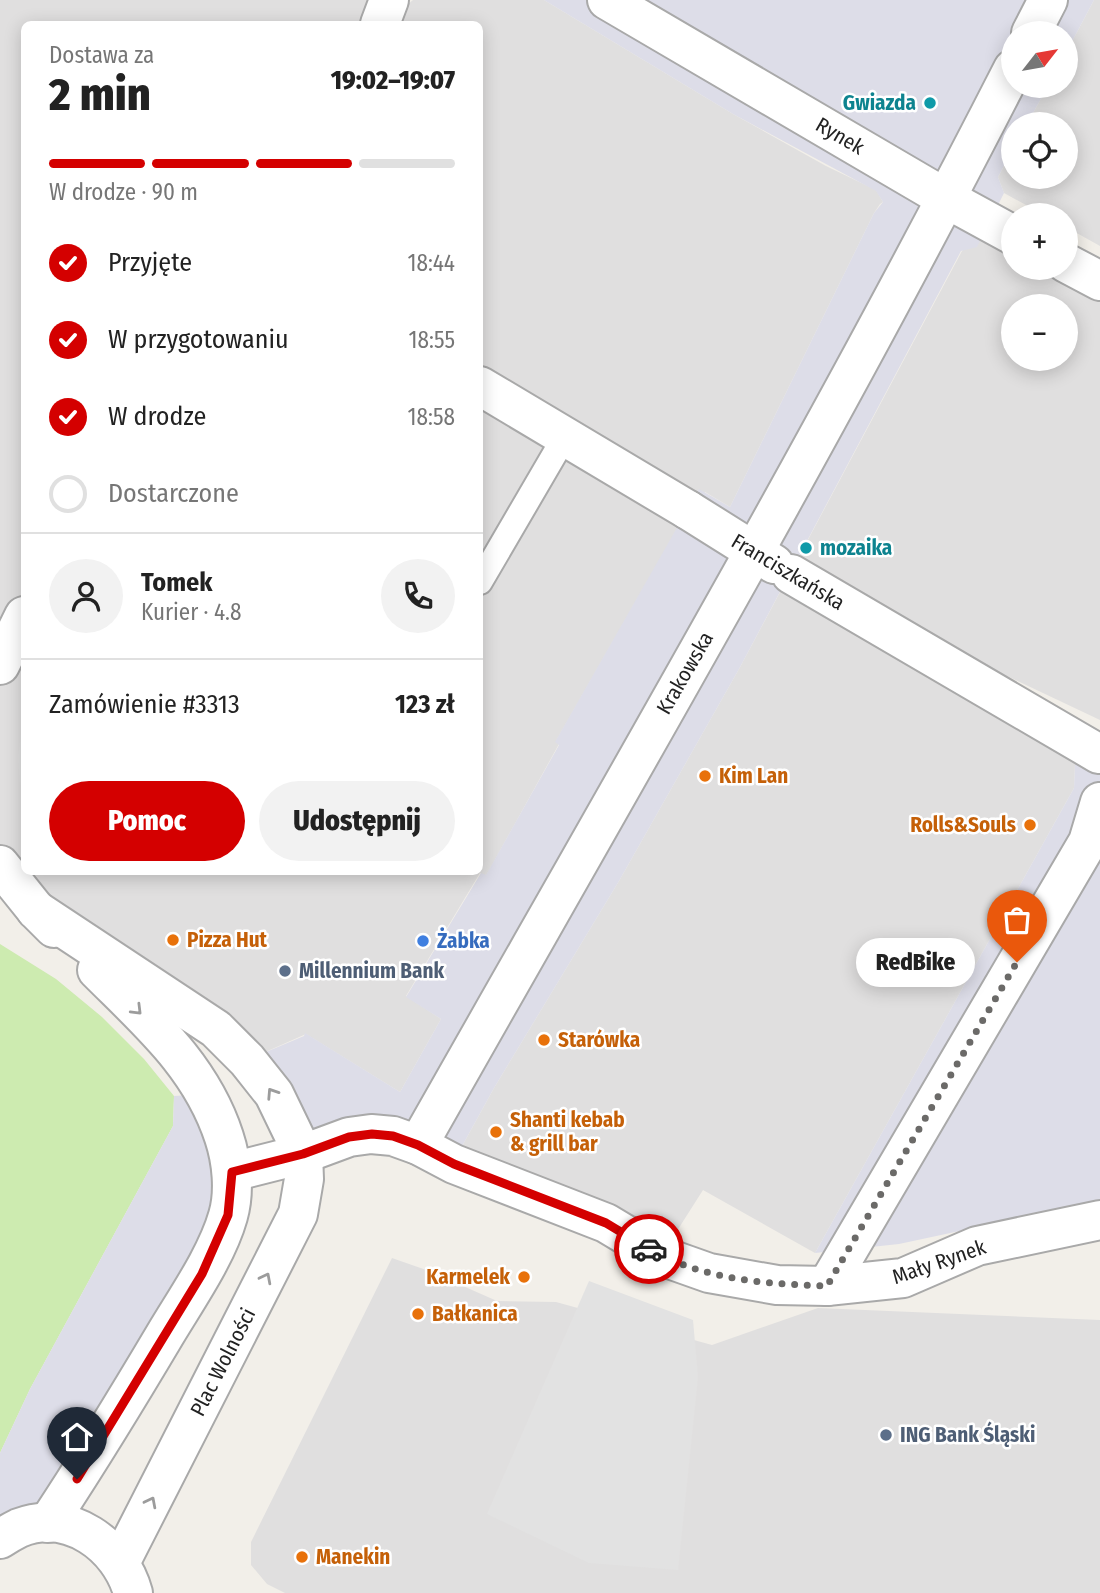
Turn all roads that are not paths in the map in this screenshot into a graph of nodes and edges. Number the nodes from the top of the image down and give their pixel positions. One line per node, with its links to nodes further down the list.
1 (388, 0): 4 (street)
2 (607, 0): 7 (street, Rynek)
3 (1048, 0): 5 (street)
4 (381, 21)
5 (1037, 21)
6 (1001, 93): 7 (street)
7 (947, 199): 8 (street, Rynek); 13 (street, Krakowska)
8 (1001, 228)
9 (1078, 269): 10 (street)
10 (1100, 281)
11 (483, 389): 12 (street, Franciszkańska)
12 (564, 438): 13 (street, Franciszkańska); 14 (lane)
13 (754, 552): 17 (street, Franciszkańska); 21 (street, Krakowska)
14 (483, 577)
15 (21, 622): 16 (street)
16 (0, 665)
17 (1100, 760)
18 (1100, 802): 25 (street)
19 (0, 865): 20 (street, Plac Wolności)
20 (36, 910): 22 (street, Plac Wolności, one-way to 20); 23 (street, Plac Wolności, one-way to 23)
21 (418, 1145): 22 (street, Mały Rynek); 25 (street, Mały Rynek)
22 (303, 1154): 23 (street); 28 (street, Plac Wolności, one-way to 22)
23 (232, 1172): 26 (street, Plac Wolności)
24 (1100, 1220): 25 (street, Mały Rynek)
25 (827, 1286)
26 (48, 1523): 27 (street); 28 (street)
27 (0, 1539)
28 (127, 1578)

